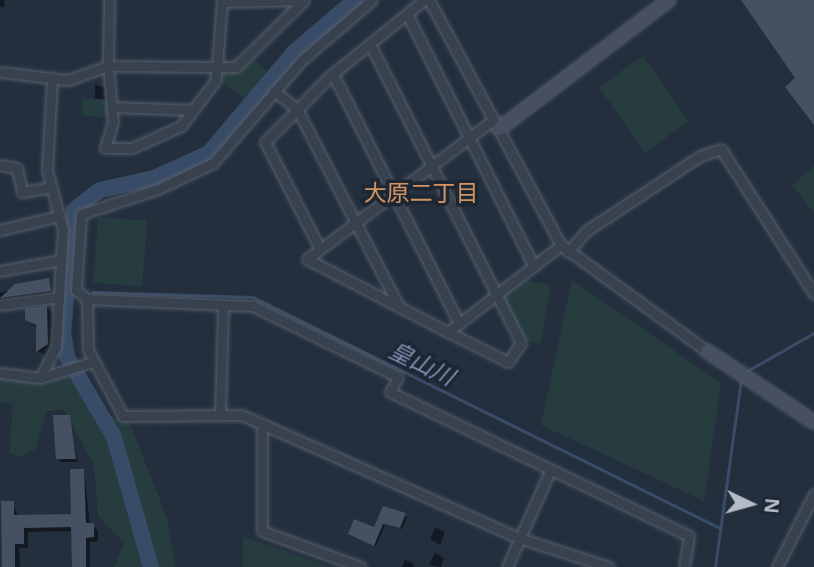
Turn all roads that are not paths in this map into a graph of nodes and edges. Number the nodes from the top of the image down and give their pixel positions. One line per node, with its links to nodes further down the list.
1 (109, 0): 9 (street)
2 (304, 0): 6 (street); 10 (street)
3 (372, 0): 14 (street)
4 (426, 0): 7 (street); 18 (street)
5 (669, 0): 18 (street)
6 (222, 1): 10 (street)
7 (407, 14): 8 (street); 19 (street)
8 (370, 44): 12 (street); 21 (street)
9 (108, 66): 10 (street); 13 (street); 15 (street)
10 (217, 67): 17 (street)
11 (0, 72): 13 (street)
12 (333, 74): 16 (street); 23 (street)
13 (52, 81): 22 (street)
14 (275, 91): 16 (street); 35 (street)
15 (113, 107): 17 (street); 17 (street)
16 (298, 109): 25 (street); 27 (street)
17 (193, 110)
18 (496, 124): 19 (street); 28 (street)
19 (470, 136): 21 (street); 30 (street)
20 (0, 164): 22 (street)
21 (431, 164): 23 (street); 32 (street)
22 (52, 187): 24 (street)
23 (395, 192): 25 (street); 39 (street)
24 (60, 216): 26 (street); 29 (street)
25 (357, 221): 27 (street); 38 (street)
26 (0, 230)
27 (320, 249): 38 (street)
28 (565, 249): 30 (street); 33 (street); 41 (street)
29 (61, 260): 31 (street); 34 (street)
30 (534, 266): 32 (street)
31 (0, 271)
32 (497, 294): 39 (street); 40 (street)
33 (814, 294)
34 (59, 297): 36 (street); 44 (street)
35 (87, 299): 37 (street); 42 (street)
36 (0, 305)
37 (223, 305): 45 (street); 48 (street)
38 (398, 305): 40 (street)
39 (459, 323): 40 (street)
40 (447, 332)
41 (707, 351): 46 (street)
42 (89, 363): 44 (street); 45 (street)
43 (0, 373): 44 (street)
44 (40, 378)
45 (220, 415): 47 (street)
46 (814, 422)
47 (262, 424): 50 (street); 51 (street)
48 (550, 471): 50 (street); 54 (street)
49 (814, 494): 55 (street)
50 (519, 538): 52 (street); 53 (street)
51 (362, 567)
52 (507, 567)
53 (609, 567)
54 (684, 567)
55 (776, 567)

